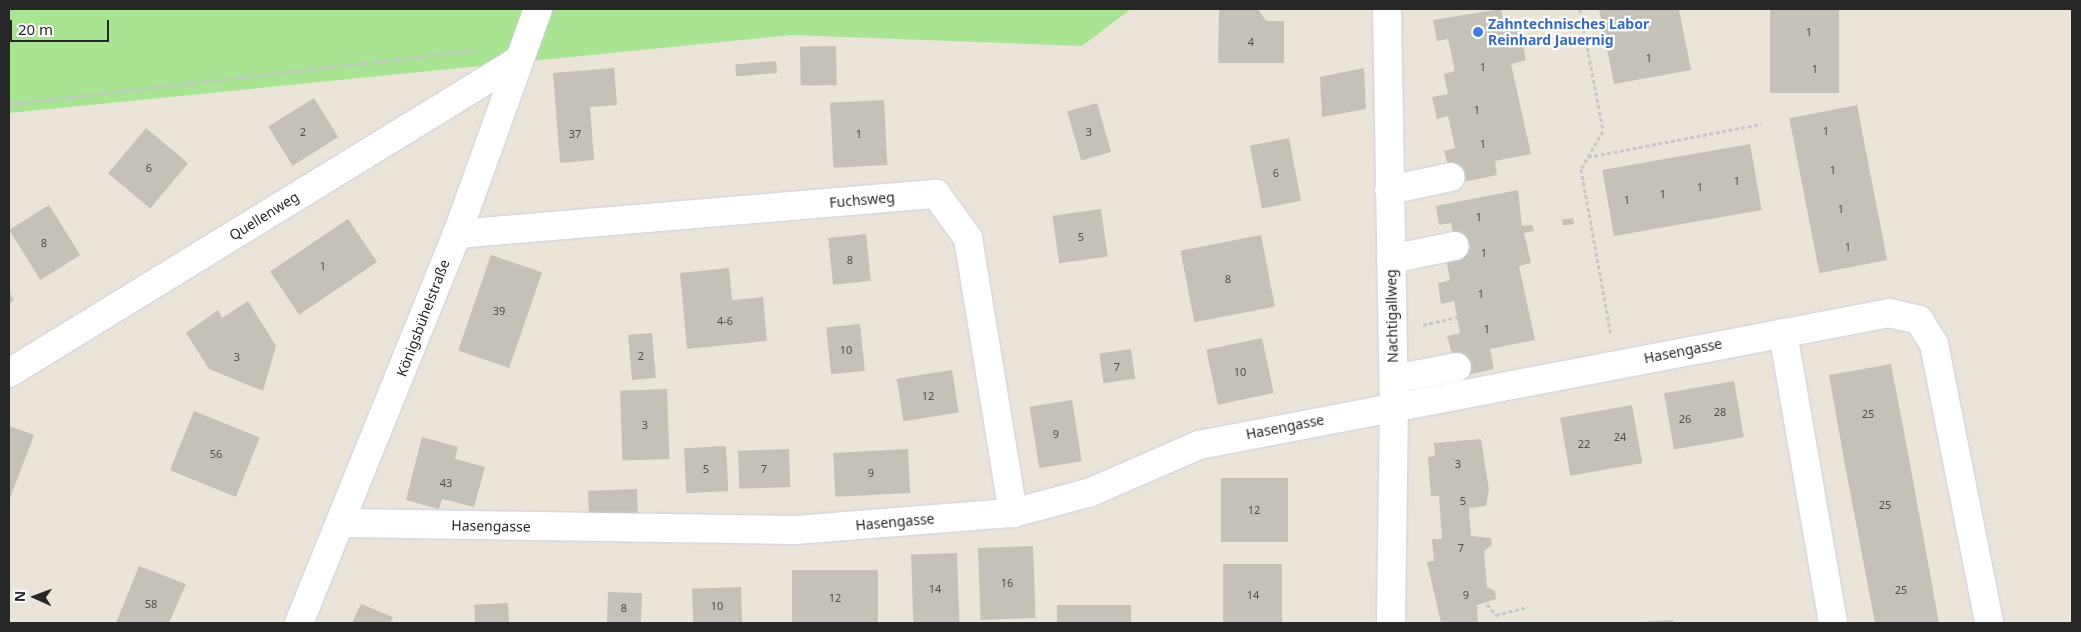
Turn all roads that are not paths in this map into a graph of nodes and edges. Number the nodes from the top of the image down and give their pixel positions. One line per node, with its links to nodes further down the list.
1 (538, 9): 3 (street, Königsbühelstraße)
2 (1387, 9): 5 (street, Nachtigallweg)
3 (518, 60): 6 (street, Königsbühelstraße); 11 (street, Quellenweg)
4 (1451, 177): 5 (street)
5 (1389, 190): 8 (street, Nachtigallweg)
6 (457, 234): 13 (street, Fuchsweg); 14 (street, Königsbühelstraße)
7 (1455, 246): 8 (street)
8 (1391, 259): 12 (street, Nachtigallweg)
9 (1783, 333): 12 (street, Hasengasse); 17 (street); 18 (street, Hasengasse)
10 (1457, 367): 12 (street)
11 (9, 373)
12 (1394, 392): 13 (street, Hasengasse); 16 (street, Nachtigallweg)
13 (1013, 513): 14 (street, Hasengasse)
14 (343, 523): 15 (street, Königsbühelstraße)
15 (299, 623)
16 (1391, 623)
17 (1833, 623)
18 (1989, 623)

